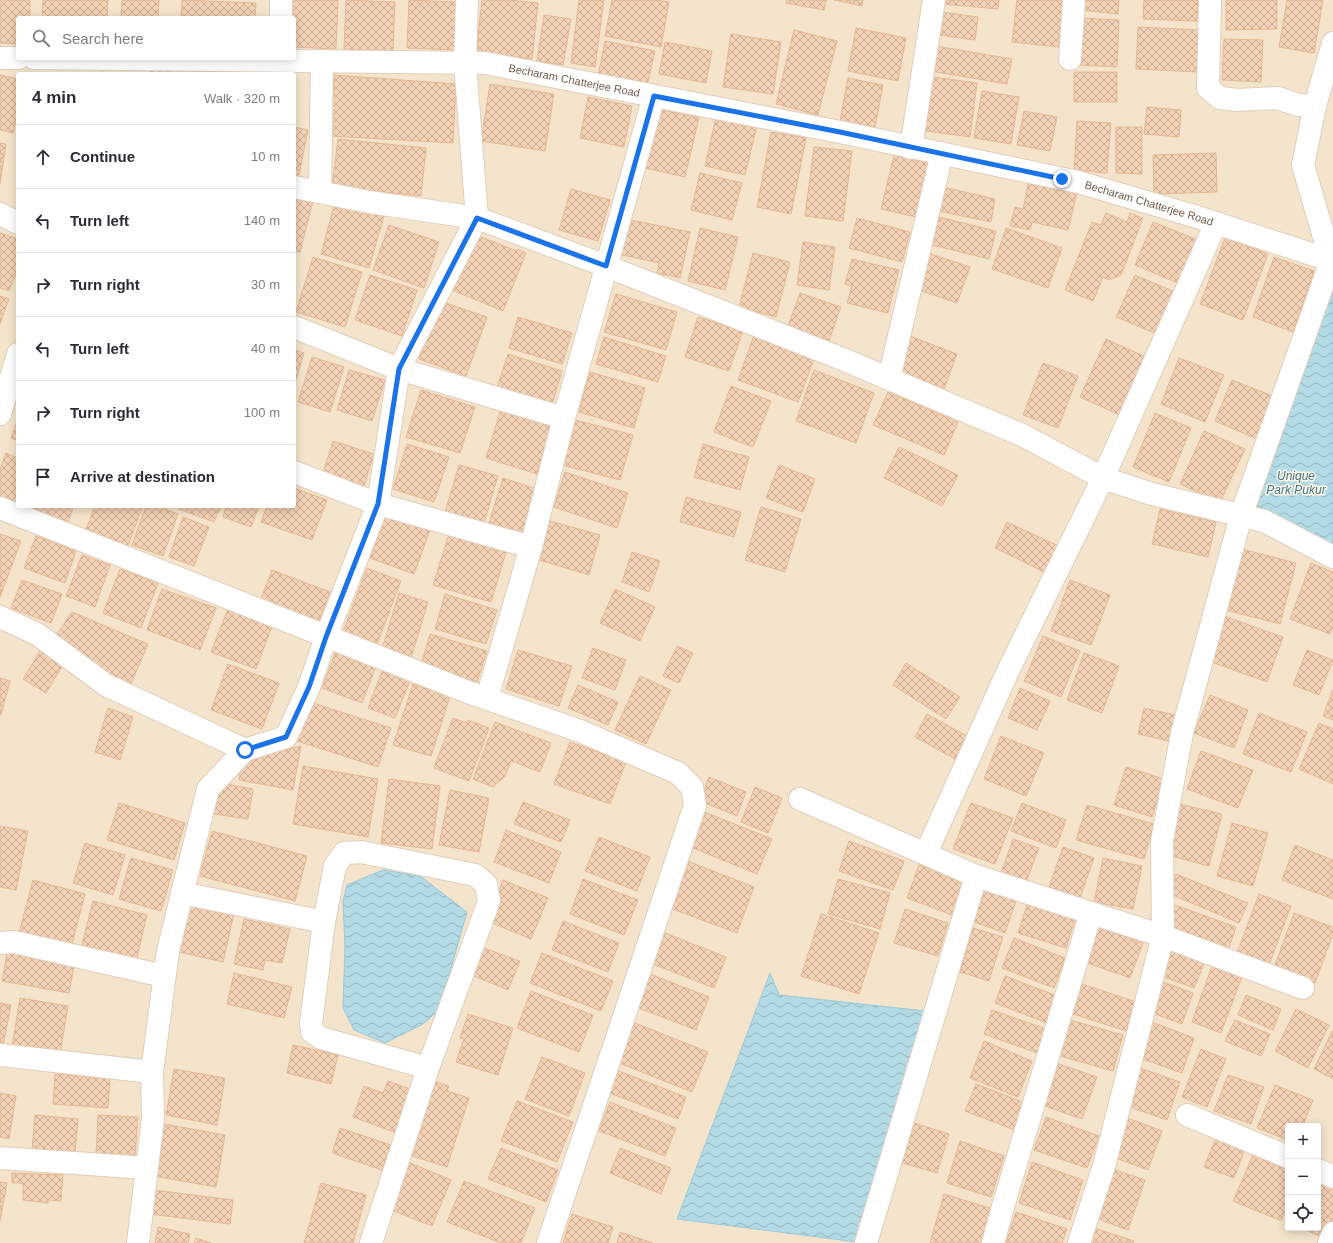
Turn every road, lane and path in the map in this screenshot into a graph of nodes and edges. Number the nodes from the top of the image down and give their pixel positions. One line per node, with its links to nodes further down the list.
1 (281, 0): 6 (street)
2 (467, 0): 14 (street)
3 (934, 0): 18 (street)
4 (1074, 0): 10 (street)
5 (1210, 0): 17 (street)
6 (281, 16)
7 (1333, 42): 17 (street)
8 (0, 58): 9 (street)
9 (16, 58)
10 (1070, 59)
11 (87, 60): 15 (street)
12 (296, 60): 13 (street, Becharam Chatterjee Road)
13 (322, 61): 14 (street, Becharam Chatterjee Road); 21 (street)
14 (465, 63): 16 (street, Becharam Chatterjee Road); 23 (street)
15 (84, 72)
16 (654, 96): 18 (street, Becharam Chatterjee Road); 27 (street)
17 (1315, 106): 26 (street)
18 (911, 148): 19 (street, Becharam Chatterjee Road)
19 (942, 154): 25 (street, Becharam Chatterjee Road); 31 (street)
20 (296, 187): 21 (street)
21 (320, 192): 23 (street)
22 (0, 214): 24 (street)
23 (477, 218): 27 (street); 30 (street)
24 (16, 222)
25 (1216, 223): 26 (street, Becharam Chatterjee Road); 35 (street)
26 (1332, 261): 38 (street)
27 (606, 266): 31 (street); 33 (street)
28 (296, 328): 30 (street)
29 (16, 366): 32 (street)
30 (399, 369): 33 (street); 36 (street)
31 (889, 379): 35 (street)
32 (0, 414)
33 (564, 418): 39 (street)
34 (296, 473): 36 (street)
35 (1103, 478): 38 (street); 46 (street)
36 (378, 504): 39 (street); 42 (street)
37 (0, 508): 42 (street)
38 (1241, 516): 40 (street); 51 (street)
39 (531, 547): 43 (street)
40 (1333, 557)
41 (0, 617): 44 (street)
42 (326, 637): 43 (street); 44 (street)
43 (486, 698): 67 (street)
44 (245, 750): 48 (street)
45 (800, 799): 46 (street)
46 (926, 853): 47 (street)
47 (976, 876): 49 (street); 68 (street)
48 (182, 892): 50 (street); 53 (street)
49 (1091, 913): 51 (street); 69 (street)
50 (324, 922): 56 (street); 56 (street)
51 (1163, 936): 54 (street); 70 (street)
52 (0, 943): 53 (street)
53 (164, 976): 57 (street)
54 (1303, 988)
55 (0, 1056): 57 (street)
56 (428, 1068): 66 (street)
57 (152, 1072): 61 (street)
58 (1187, 1115): 59 (street)
59 (1285, 1156)
60 (0, 1158): 61 (street)
61 (147, 1168): 65 (street)
62 (1321, 1171): 63 (street)
63 (1333, 1177)
64 (1333, 1233): 71 (street)
65 (138, 1243)
66 (371, 1243)
67 (548, 1243)
68 (866, 1243)
69 (993, 1243)
70 (1079, 1243)
71 (1329, 1243)

